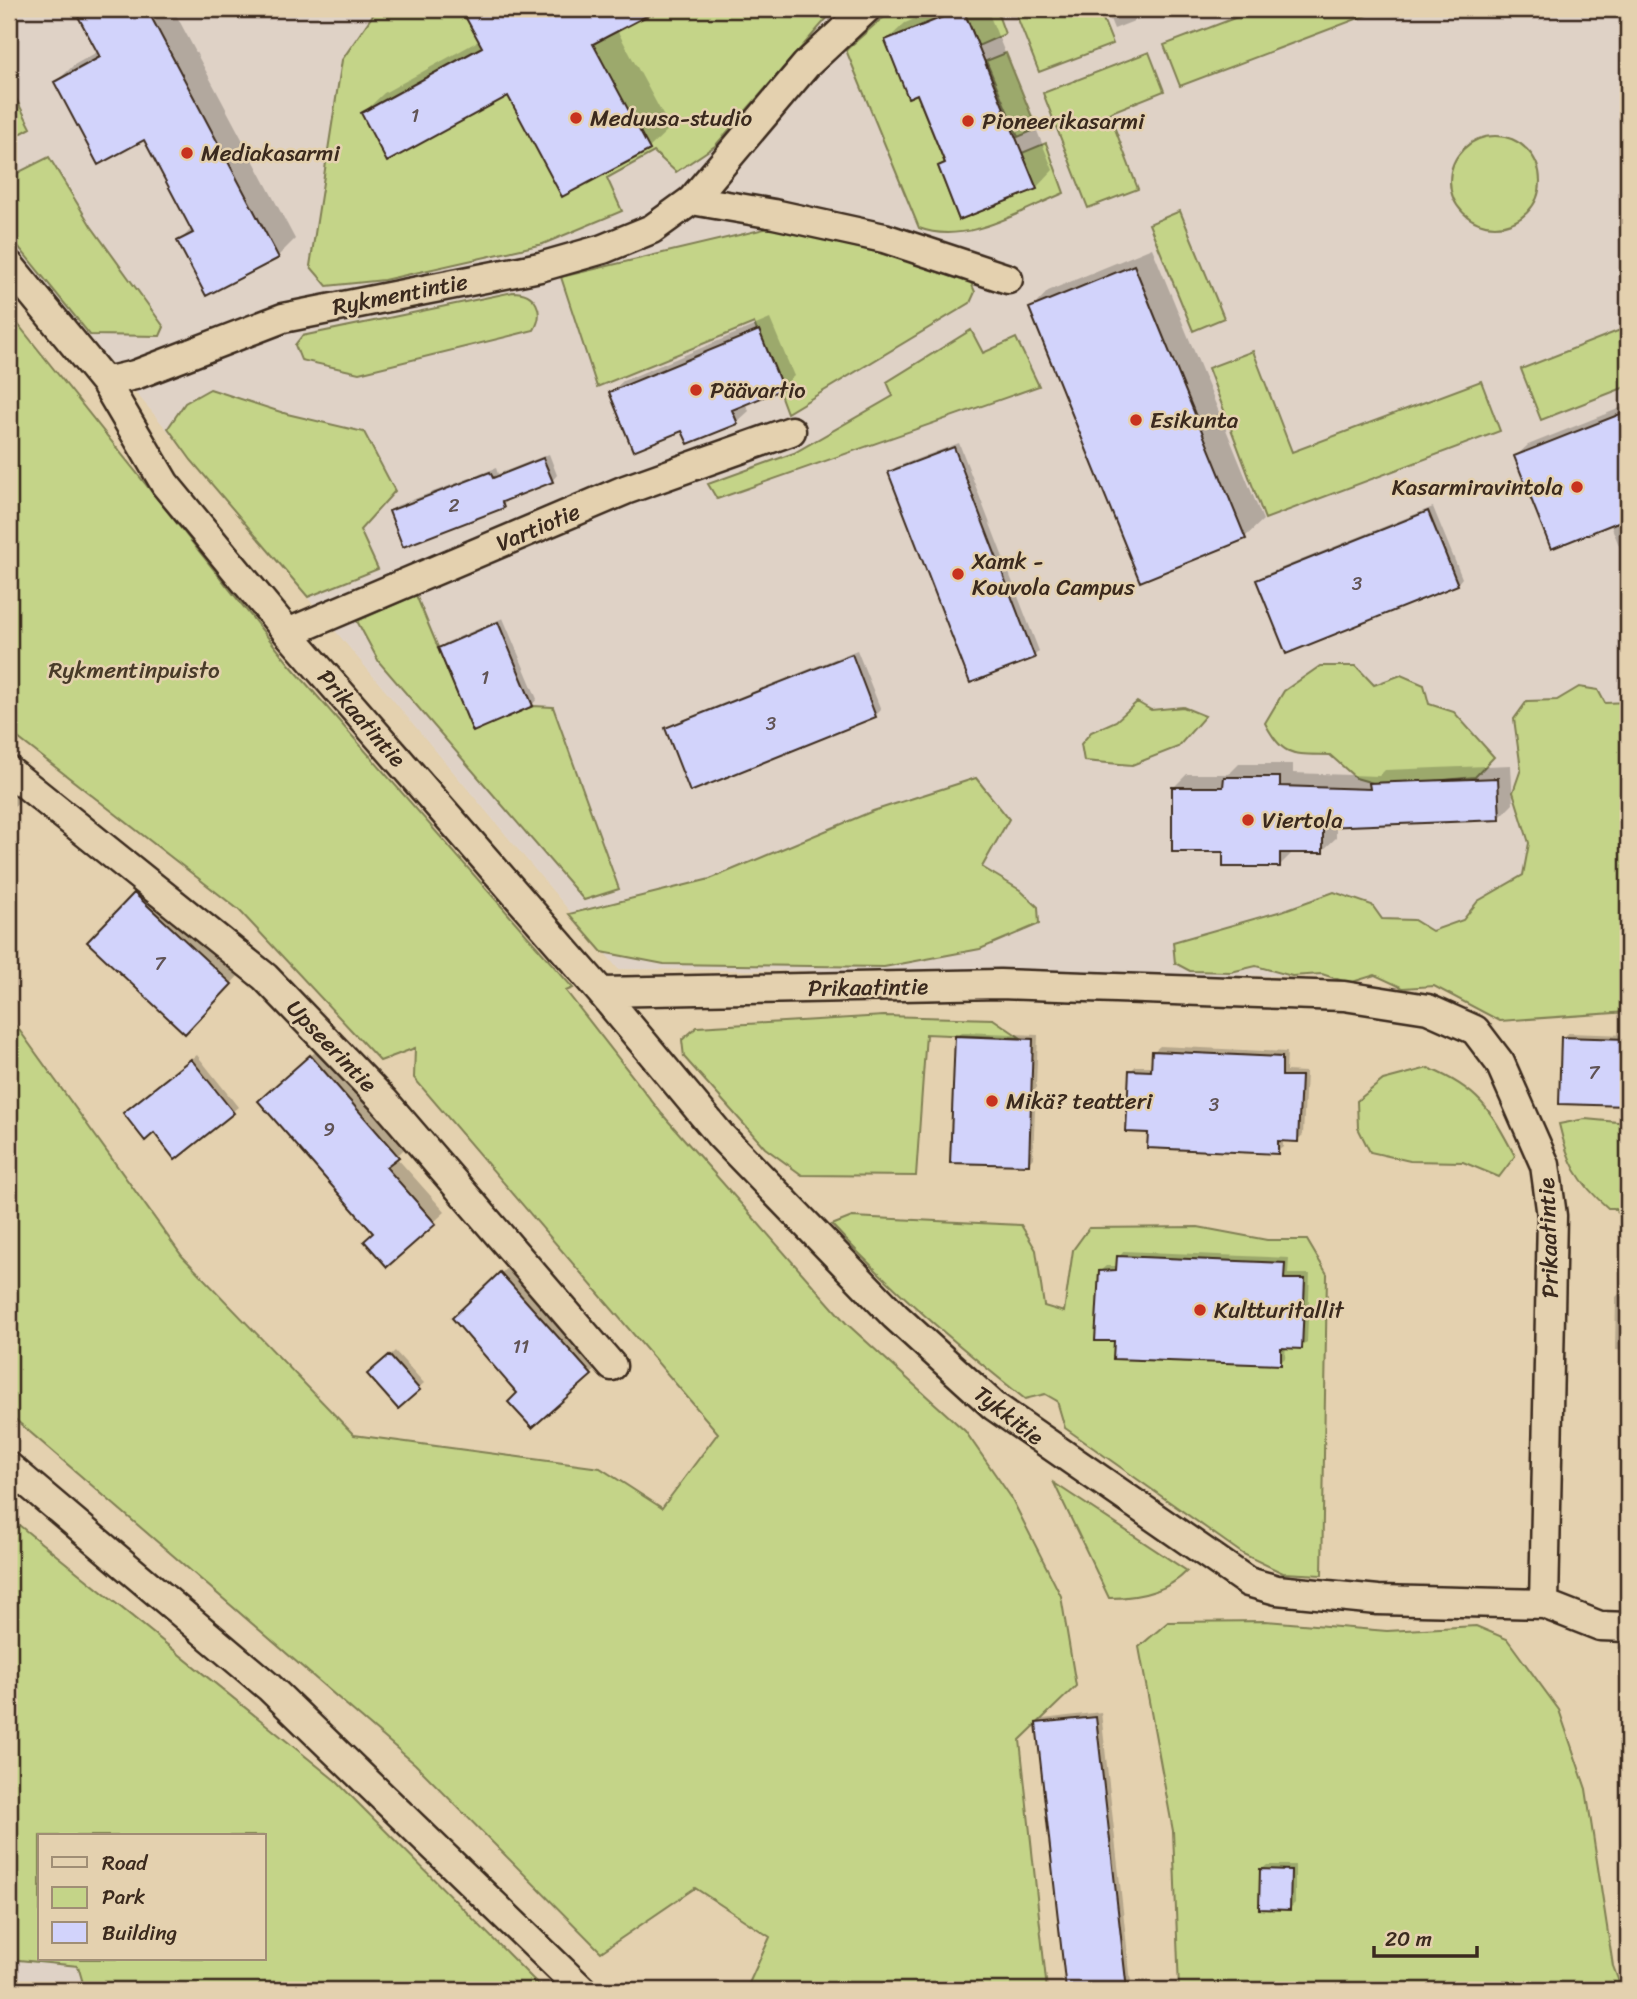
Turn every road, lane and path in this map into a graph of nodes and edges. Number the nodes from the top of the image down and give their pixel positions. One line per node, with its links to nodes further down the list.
1 (866, 9): 2 (street, Rykmentintie)
2 (692, 201): 4 (street); 5 (street, Rykmentintie)
3 (9, 265): 5 (street, Prikaatintie)
4 (1008, 279)
5 (105, 382): 7 (street, Prikaatintie)
6 (792, 431): 7 (street, Vartiotie)
7 (288, 633): 9 (street, Prikaatintie)
8 (9, 771): 10 (street, Upseerintie)
9 (601, 992): 12 (street, Tykkitie); 12 (street, Prikaatintie)
10 (612, 1366)
11 (9, 1467): 14 (street)
12 (1544, 1604): 13 (street)
13 (1628, 1627)
14 (582, 1990)

